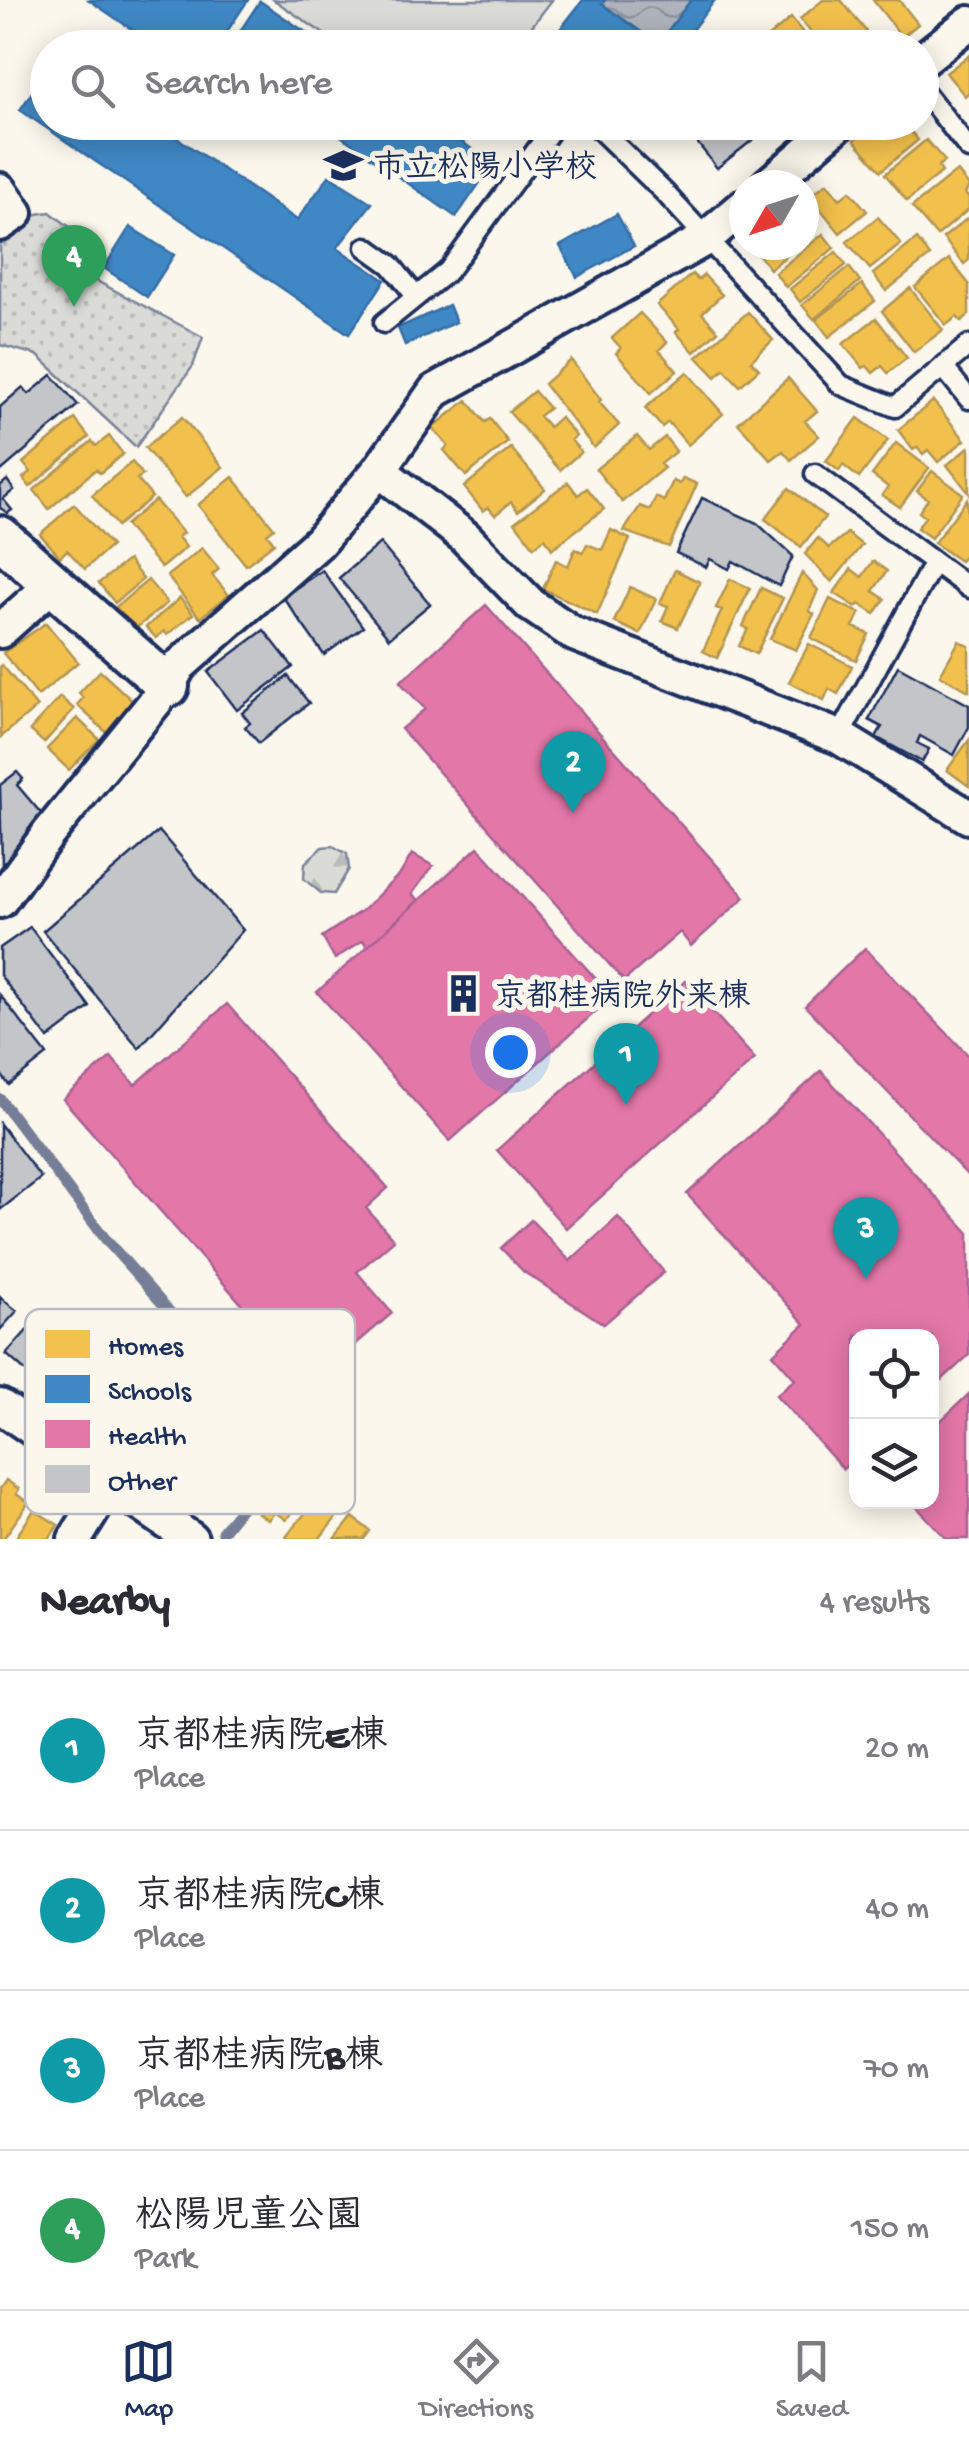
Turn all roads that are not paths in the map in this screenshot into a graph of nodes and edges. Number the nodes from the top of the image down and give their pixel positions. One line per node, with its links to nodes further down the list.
1 (969, 24): 2 (street)
2 (939, 47)
3 (939, 111): 7 (lane)
4 (544, 140): 14 (lane)
5 (610, 140): 12 (lane)
6 (820, 140): 8 (street)
7 (969, 149)
8 (785, 170)
9 (0, 190): 11 (street)
10 (729, 219): 12 (street)
11 (0, 224)
12 (706, 239): 17 (lane); 19 (street)
13 (366, 247): 14 (lane)
14 (415, 295): 15 (lane)
15 (384, 323)
16 (969, 344): 17 (lane)
17 (944, 368): 18 (lane)
18 (969, 399)
19 (379, 470): 26 (street); 27 (street)
20 (814, 474): 22 (lane)
21 (0, 537): 23 (street)
22 (934, 562): 24 (lane); 27 (lane)
23 (53, 584): 25 (street); 26 (street)
24 (969, 588)
25 (0, 631)
26 (168, 686): 29 (street)
27 (839, 737): 28 (street)
28 (969, 817)
29 (0, 900)
30 (0, 1406): 31 (street)
31 (25, 1424)
32 (91, 1514): 34 (street)
33 (153, 1514): 35 (street)
34 (76, 1539)
35 (191, 1539)

